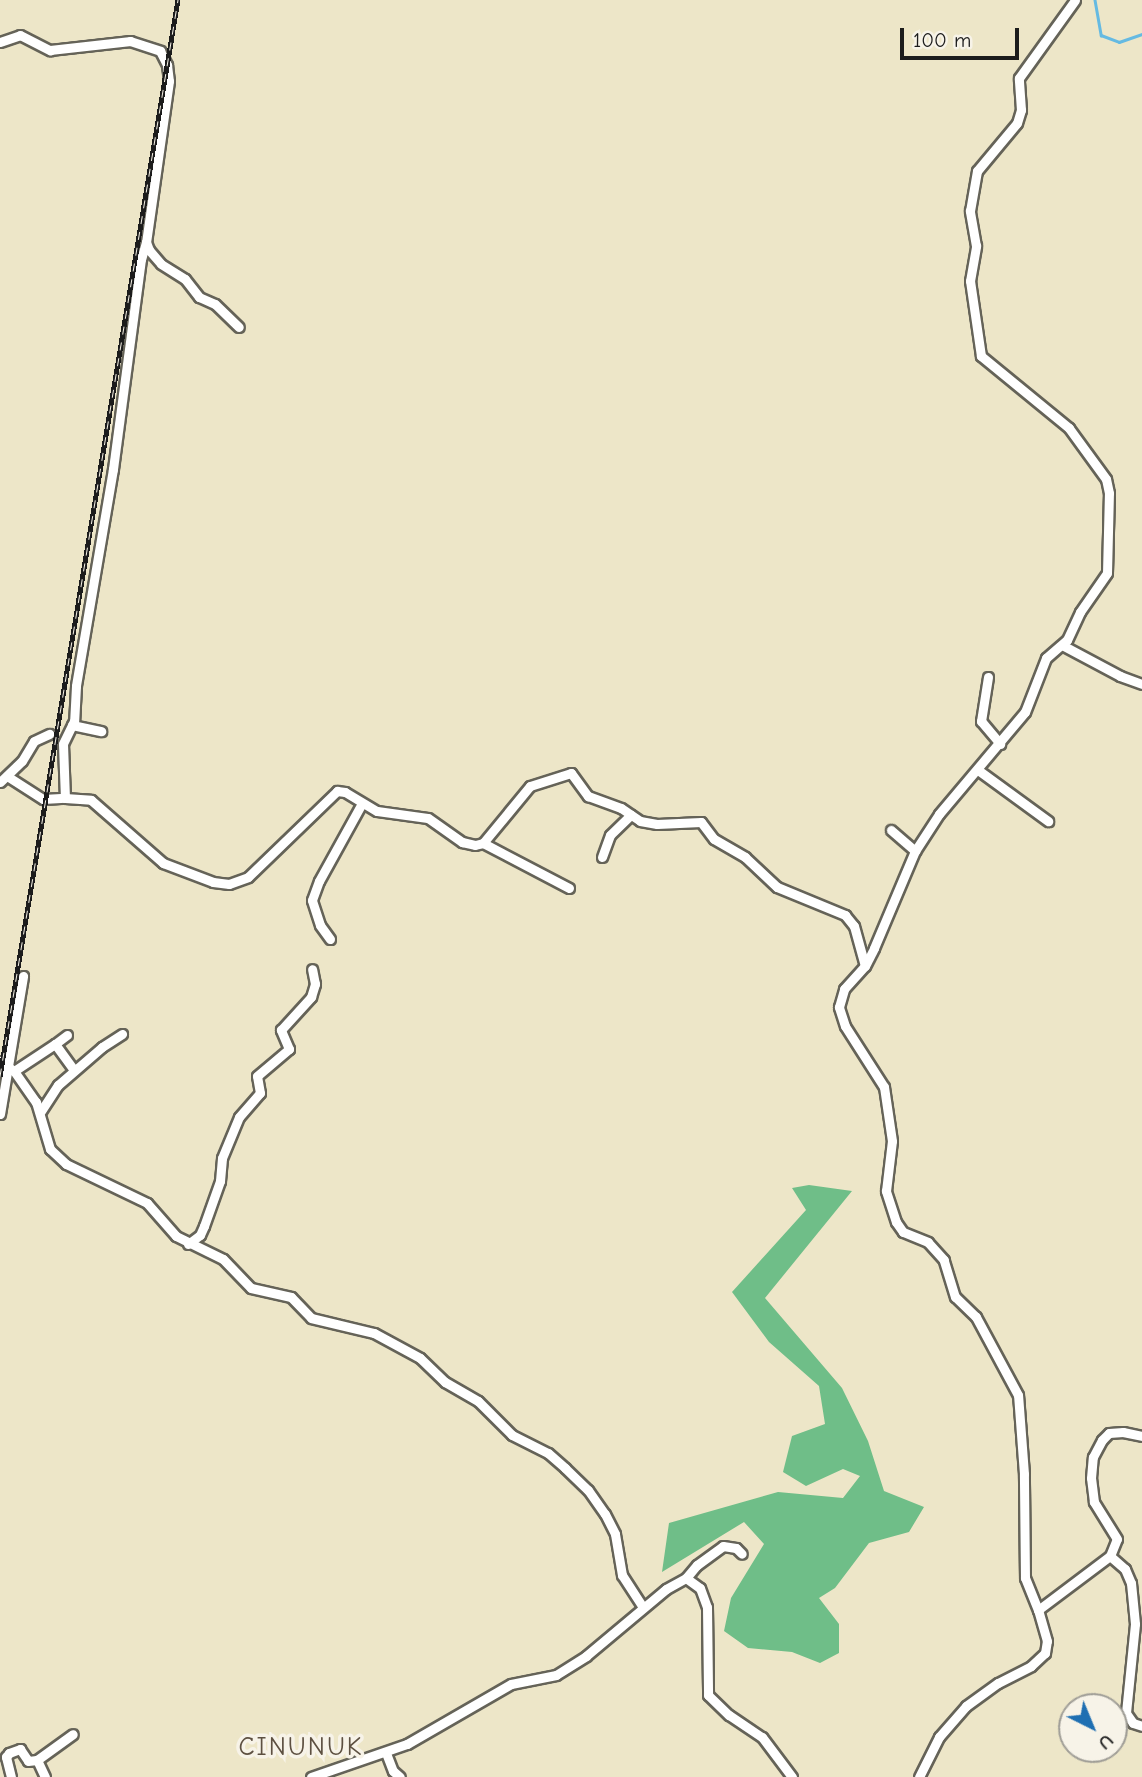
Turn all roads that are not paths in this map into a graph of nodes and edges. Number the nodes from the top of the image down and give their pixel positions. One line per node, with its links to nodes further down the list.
1 (1075, 0): 5 (street)
2 (0, 42): 3 (street)
3 (146, 242): 4 (street); 8 (street)
4 (239, 327)
5 (1062, 645): 7 (street); 11 (street)
6 (988, 677): 11 (street)
7 (1142, 684)
8 (72, 725): 9 (street); 14 (street)
9 (101, 731)
10 (49, 734): 13 (street)
11 (1000, 744): 12 (street)
12 (978, 769): 17 (street); 20 (street)
13 (4, 779): 14 (street)
14 (65, 798): 15 (street)
15 (362, 803): 19 (street); 23 (street)
16 (631, 815): 19 (street); 21 (street); 24 (street)
17 (1048, 821)
18 (891, 830): 20 (street)
19 (482, 843): 22 (street)
20 (915, 851): 24 (street)
21 (602, 857)
22 (569, 887)
23 (330, 939)
24 (865, 965): 41 (street)
25 (312, 968): 35 (street)
26 (23, 976): 31 (street)
27 (122, 1034): 32 (street)
28 (67, 1035): 29 (street)
29 (55, 1044): 31 (street); 32 (street)
30 (0, 1061): 31 (street)
31 (12, 1069): 33 (street); 34 (street)
32 (74, 1070): 33 (street)
33 (41, 1111): 35 (street)
34 (0, 1114)
35 (188, 1244): 40 (street)
36 (1141, 1436): 38 (street)
37 (742, 1554): 39 (street)
38 (1110, 1556): 41 (street); 42 (street)
39 (681, 1580): 40 (street); 51 (street)
40 (643, 1607): 44 (street)
41 (1038, 1609): 52 (street)
42 (1142, 1726)
43 (73, 1734): 45 (street)
44 (386, 1753): 49 (street); 50 (street)
45 (37, 1760): 46 (street); 47 (street)
46 (12, 1777)
47 (47, 1777): 48 (street)
48 (55, 1777)
49 (311, 1777)
50 (400, 1777)
51 (792, 1777)
52 (919, 1777)

